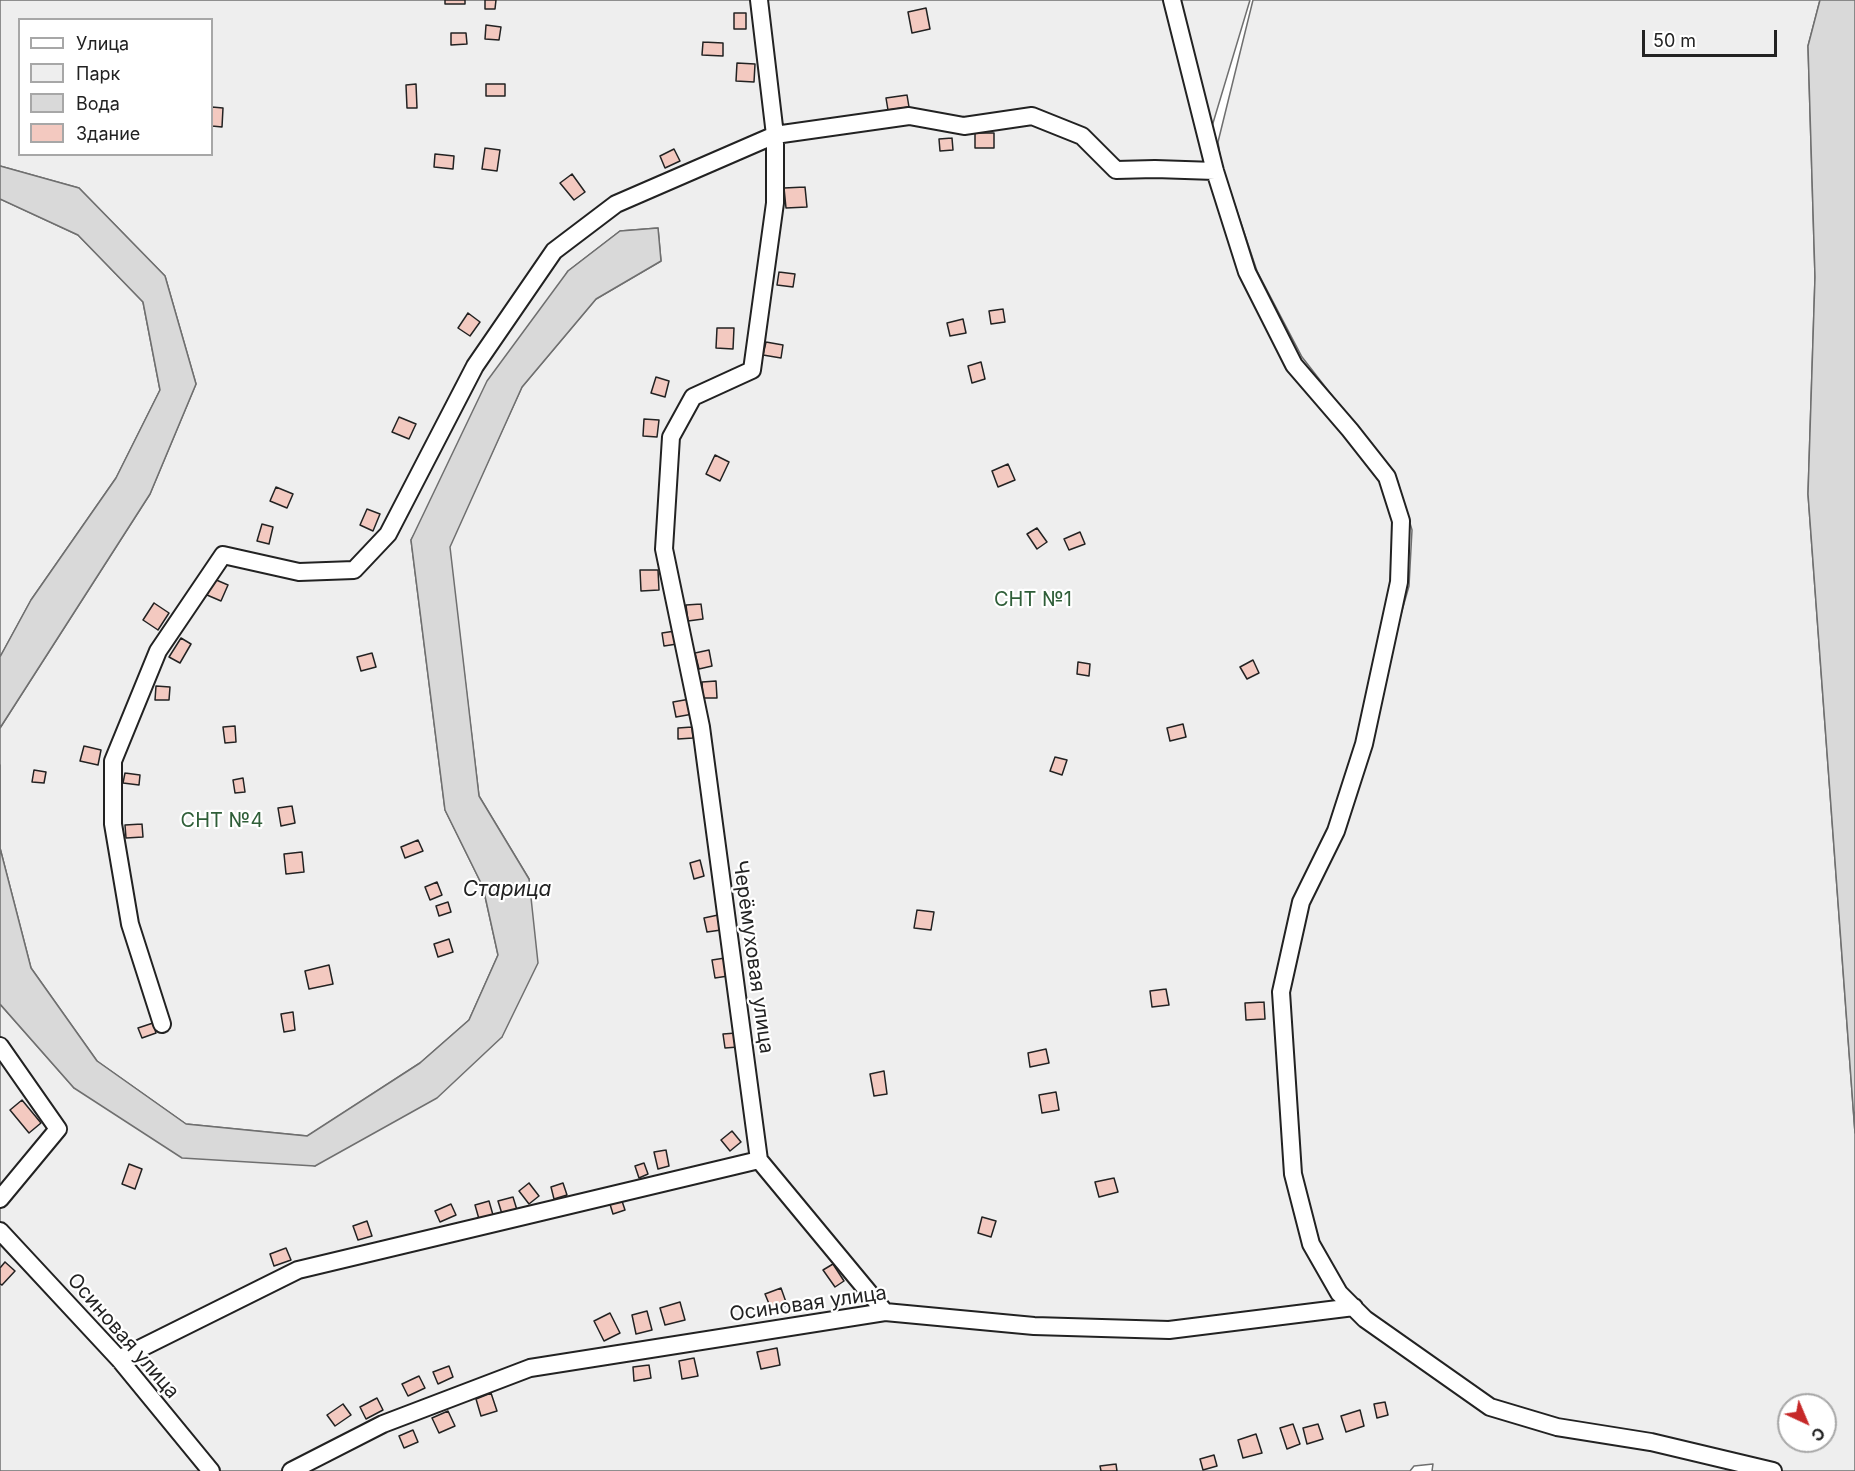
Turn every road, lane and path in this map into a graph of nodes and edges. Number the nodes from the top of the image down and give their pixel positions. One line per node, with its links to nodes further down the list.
1 (759, 0): 3 (street)
2 (1172, 0): 4 (street)
3 (775, 135): 4 (street); 5 (street); 7 (street, Черёмуховая улица)
4 (1215, 171): 10 (street)
5 (162, 1024)
6 (0, 1046): 8 (street)
7 (759, 1160): 11 (street); 12 (street)
8 (0, 1199)
9 (0, 1231): 12 (street, Осиновая улица)
10 (1354, 1307): 11 (street, Осиновая улица); 15 (street)
11 (885, 1312): 14 (street, Осиновая улица)
12 (119, 1359): 13 (street, Осиновая улица)
13 (211, 1471)
14 (291, 1471)
15 (1773, 1471)

